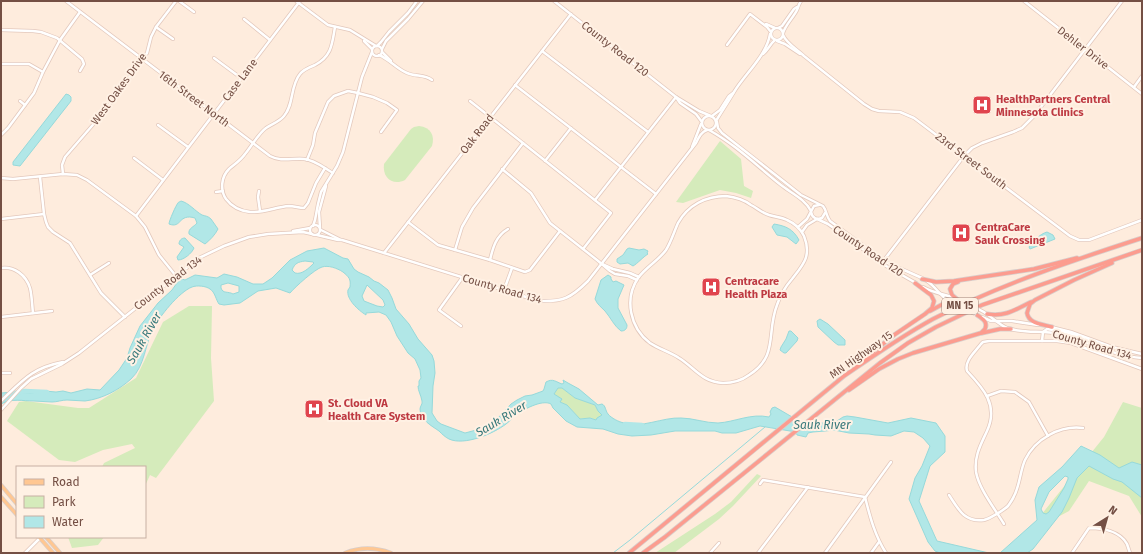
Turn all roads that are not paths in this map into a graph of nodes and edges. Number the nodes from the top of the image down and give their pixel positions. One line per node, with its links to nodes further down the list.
1 (66, 1): 12 (street, 16th Street North)
2 (176, 1): 17 (street, West Oakes Drive)
3 (180, 1): 13 (street)
4 (417, 1): 29 (street)
5 (423, 1): 32 (street)
6 (554, 1): 14 (street, County Road 120)
7 (801, 1): 11 (street)
8 (1024, 1): 30 (street, Dehler Drive)
9 (1122, 1): 30 (street)
10 (298, 2): 18 (street); 26 (street, Case Lane)
11 (797, 7): 19 (street); 23 (street)
12 (80, 12): 25 (street); 39 (street, 16th Street North)
13 (194, 12)
14 (571, 14): 33 (street, Oak Road); 53 (street, County Road 120)
15 (244, 19): 26 (street)
16 (760, 21): 19 (street); 21 (street); 28 (street)
17 (156, 27): 24 (street); 39 (street, West Oakes Drive)
18 (335, 27): 22 (street); 69 (street)
19 (775, 28): 21 (street); 23 (street)
20 (1, 30): 25 (street)
21 (771, 33): 27 (street); 36 (street)
22 (358, 35): 29 (street); 31 (street)
23 (783, 35): 27 (street); 37 (street, 23rd Street South)
24 (173, 39)
25 (60, 40): 43 (street); 44 (street)
26 (270, 40): 46 (street, Case Lane)
27 (776, 40): 36 (street); 37 (street, 23rd Street South)
28 (727, 45)
29 (376, 46): 31 (street); 32 (street)
30 (1085, 50): 49 (street, Dehler Drive); 72 (street)
31 (372, 51): 34 (street); 41 (street)
32 (382, 51): 35 (street); 42 (street)
33 (542, 51): 48 (street, Oak Road); 66 (street)
34 (375, 56): 35 (street); 41 (street)
35 (379, 56): 42 (street)
36 (761, 56): 50 (street)
37 (804, 56): 72 (street, 23rd Street South)
38 (214, 58): 46 (street)
39 (142, 60): 57 (street, 16th Street North); 80 (street, West Oakes Drive)
40 (1, 64): 44 (street)
41 (367, 65): 51 (street)
42 (399, 68): 47 (street)
43 (80, 71)
44 (43, 72): 56 (street)
45 (1142, 76): 49 (street)
46 (241, 78): 57 (street, Case Lane)
47 (432, 80)
48 (515, 85): 59 (street, Oak Road); 63 (street)
49 (1134, 87): 52 (street, Dehler Drive)
50 (734, 92): 58 (street); 60 (street)
51 (358, 93): 65 (street); 74 (street); 79 (street)
52 (1142, 94)
53 (676, 97): 58 (street, County Road 120); 61 (street, County Road 120); 66 (street)
54 (20, 101): 56 (street)
55 (470, 101): 59 (street)
56 (25, 105): 67 (street)
57 (214, 114): 69 (street, 16th Street North); 70 (street, Case Lane)
58 (712, 116): 60 (street); 61 (street)
59 (490, 117): 68 (street); 99 (street, Oak Road)
60 (716, 122): 64 (street); 90 (street)
61 (702, 123): 64 (street); 71 (street, County Road 134)
62 (158, 125): 70 (street)
63 (571, 128): 75 (street); 76 (street)
64 (708, 130): 71 (street, County Road 134); 92 (street)
65 (381, 132)
66 (648, 132): 76 (street)
67 (1, 135)
68 (523, 143): 75 (street); 78 (street)
69 (253, 144): 74 (street, 16th Street North); 85 (street)
70 (188, 147): 83 (street, Case Lane)
71 (692, 148): 88 (street, County Road 134)
72 (964, 156): 98 (street, 23rd Street South); 118 (street)
73 (134, 158): 83 (street)
74 (307, 160): 77 (street, 16th Street North)
75 (545, 161): 89 (street)
76 (621, 166): 88 (street); 89 (street)
77 (325, 168): 79 (street, 16th Street North); 91 (street)
78 (502, 169): 104 (street); 112 (street)
79 (333, 173): 84 (street)
80 (63, 174): 81 (street); 95 (street)
81 (40, 177): 82 (street); 94 (street)
82 (1, 178)
83 (163, 180): 95 (street, Case Lane)
84 (329, 180): 100 (street); 102 (street)
85 (223, 191): 87 (street); 91 (street)
86 (259, 191): 91 (street)
87 (216, 192)
88 (656, 194): 120 (street, County Road 134)
89 (595, 200): 111 (street)
90 (820, 205): 92 (street); 93 (street)
91 (260, 211)
92 (811, 211): 97 (street); 101 (street)
93 (826, 211): 97 (street); 118 (street, County Road 120)
94 (44, 214): 96 (street); 123 (street)
95 (136, 216): 124 (street)
96 (1, 219)
97 (817, 219): 105 (street); 130 (street, County Road 120)
98 (1142, 220)
99 (408, 222): 112 (street); 115 (street, Oak Road)
100 (312, 227): 102 (street); 106 (street, County Road 134); 107 (street)
101 (798, 227): 105 (street); 125 (street)
102 (320, 229): 108 (street); 110 (street, County Road 134)
103 (508, 229): 117 (street)
104 (560, 231): 111 (street); 122 (street)
105 (802, 232): 129 (street)
106 (283, 233): 107 (street, County Road 134); 124 (street, County Road 134)
107 (312, 234): 108 (street)
108 (317, 235): 110 (street, County Road 134)
109 (1142, 238): 113 (highway, MN Highway 15 / MN 15)
110 (342, 240): 115 (street, County Road 134)
111 (583, 248): 120 (street)
112 (455, 250): 117 (street)
113 (1107, 250): 128 (highway); 158 (highway, MN Highway 15 / MN 15)
114 (1142, 250): 116 (highway, MN Highway 15 / MN 15)
115 (384, 253): 126 (street, County Road 134)
116 (1133, 253): 133 (highway); 161 (highway, MN Highway 15 / MN 15)
117 (490, 260): 122 (street)
118 (884, 260): 127 (street, County Road 120)
119 (109, 263): 123 (street)
120 (601, 264): 125 (street); 129 (street); 131 (street, County Road 134)
121 (1, 268): 138 (street)
122 (512, 268): 131 (street)
123 (90, 275): 143 (street)
124 (176, 276): 143 (street, County Road 134)
125 (639, 277): 129 (street)
126 (462, 278): 131 (street, County Road 134); 145 (street)
127 (922, 278): 128 (highway); 132 (street, County Road 120)
128 (967, 279): 134 (highway)
129 (637, 280)
130 (915, 282): 132 (street, County Road 120); 140 (highway)
131 (504, 290)
132 (940, 293): 134 (street, County Road 120); 135 (street, County Road 120)
133 (1046, 295): 139 (highway); 146 (highway)
134 (959, 300): 137 (street, County Road 120, bridge)
135 (953, 304): 140 (highway); 141 (street, County Road 120, bridge)
136 (52, 311): 138 (street)
137 (982, 311): 139 (street, County Road 134)
138 (32, 314): 142 (street)
139 (987, 314): 144 (street, County Road 134)
140 (924, 315): 158 (highway)
141 (976, 315): 144 (street, County Road 134); 149 (highway)
142 (1, 317)
143 (124, 317): 154 (street, County Road 134)
144 (996, 321): 146 (street, County Road 134); 147 (street, County Road 134)
145 (461, 326)
146 (1052, 327): 151 (street, County Road 134)
147 (1011, 329): 148 (street, County Road 134); 149 (highway)
148 (1043, 332): 150 (street); 151 (street); 153 (street, County Road 134)
149 (978, 334): 161 (highway)
150 (1042, 341): 155 (street); 159 (street)
151 (1099, 342): 152 (street, County Road 134)
152 (1142, 354)
153 (1142, 358)
154 (67, 361): 160 (street, County Road 134); 162 (street, County Road 134)
155 (1142, 369)
156 (1, 373): 157 (street)
157 (10, 374)
158 (842, 378): 186 (highway, MN Highway 15 / MN 15)
159 (987, 396): 164 (street); 174 (street)
160 (1, 401)
161 (822, 409): 187 (highway, MN Highway 15 / MN 15)
162 (1, 410)
163 (1083, 428): 164 (street)
164 (1048, 436): 174 (street)
165 (892, 462): 171 (street)
166 (760, 484): 168 (street)
167 (1, 485): 172 (main road)
168 (808, 487): 171 (street); 189 (street)
169 (949, 495): 174 (street)
170 (1, 497): 173 (main road)
171 (865, 497): 179 (street); 190 (street)
172 (16, 503)
173 (16, 513)
174 (998, 513): 175 (street)
175 (1004, 524)
176 (39, 538): 181 (street)
177 (41, 538): 182 (main road)
178 (47, 538): 183 (main road)
179 (879, 542): 191 (street); 192 (street)
180 (718, 543): 188 (street)
181 (25, 553)
182 (53, 553)
183 (60, 553)
184 (345, 553): 185 (main road)
185 (391, 553)
186 (629, 553)
187 (643, 553)
188 (710, 553)
189 (758, 553)
190 (825, 553)
191 (871, 553)
192 (886, 553)
193 (1072, 553): 194 (street)
194 (1130, 553)

